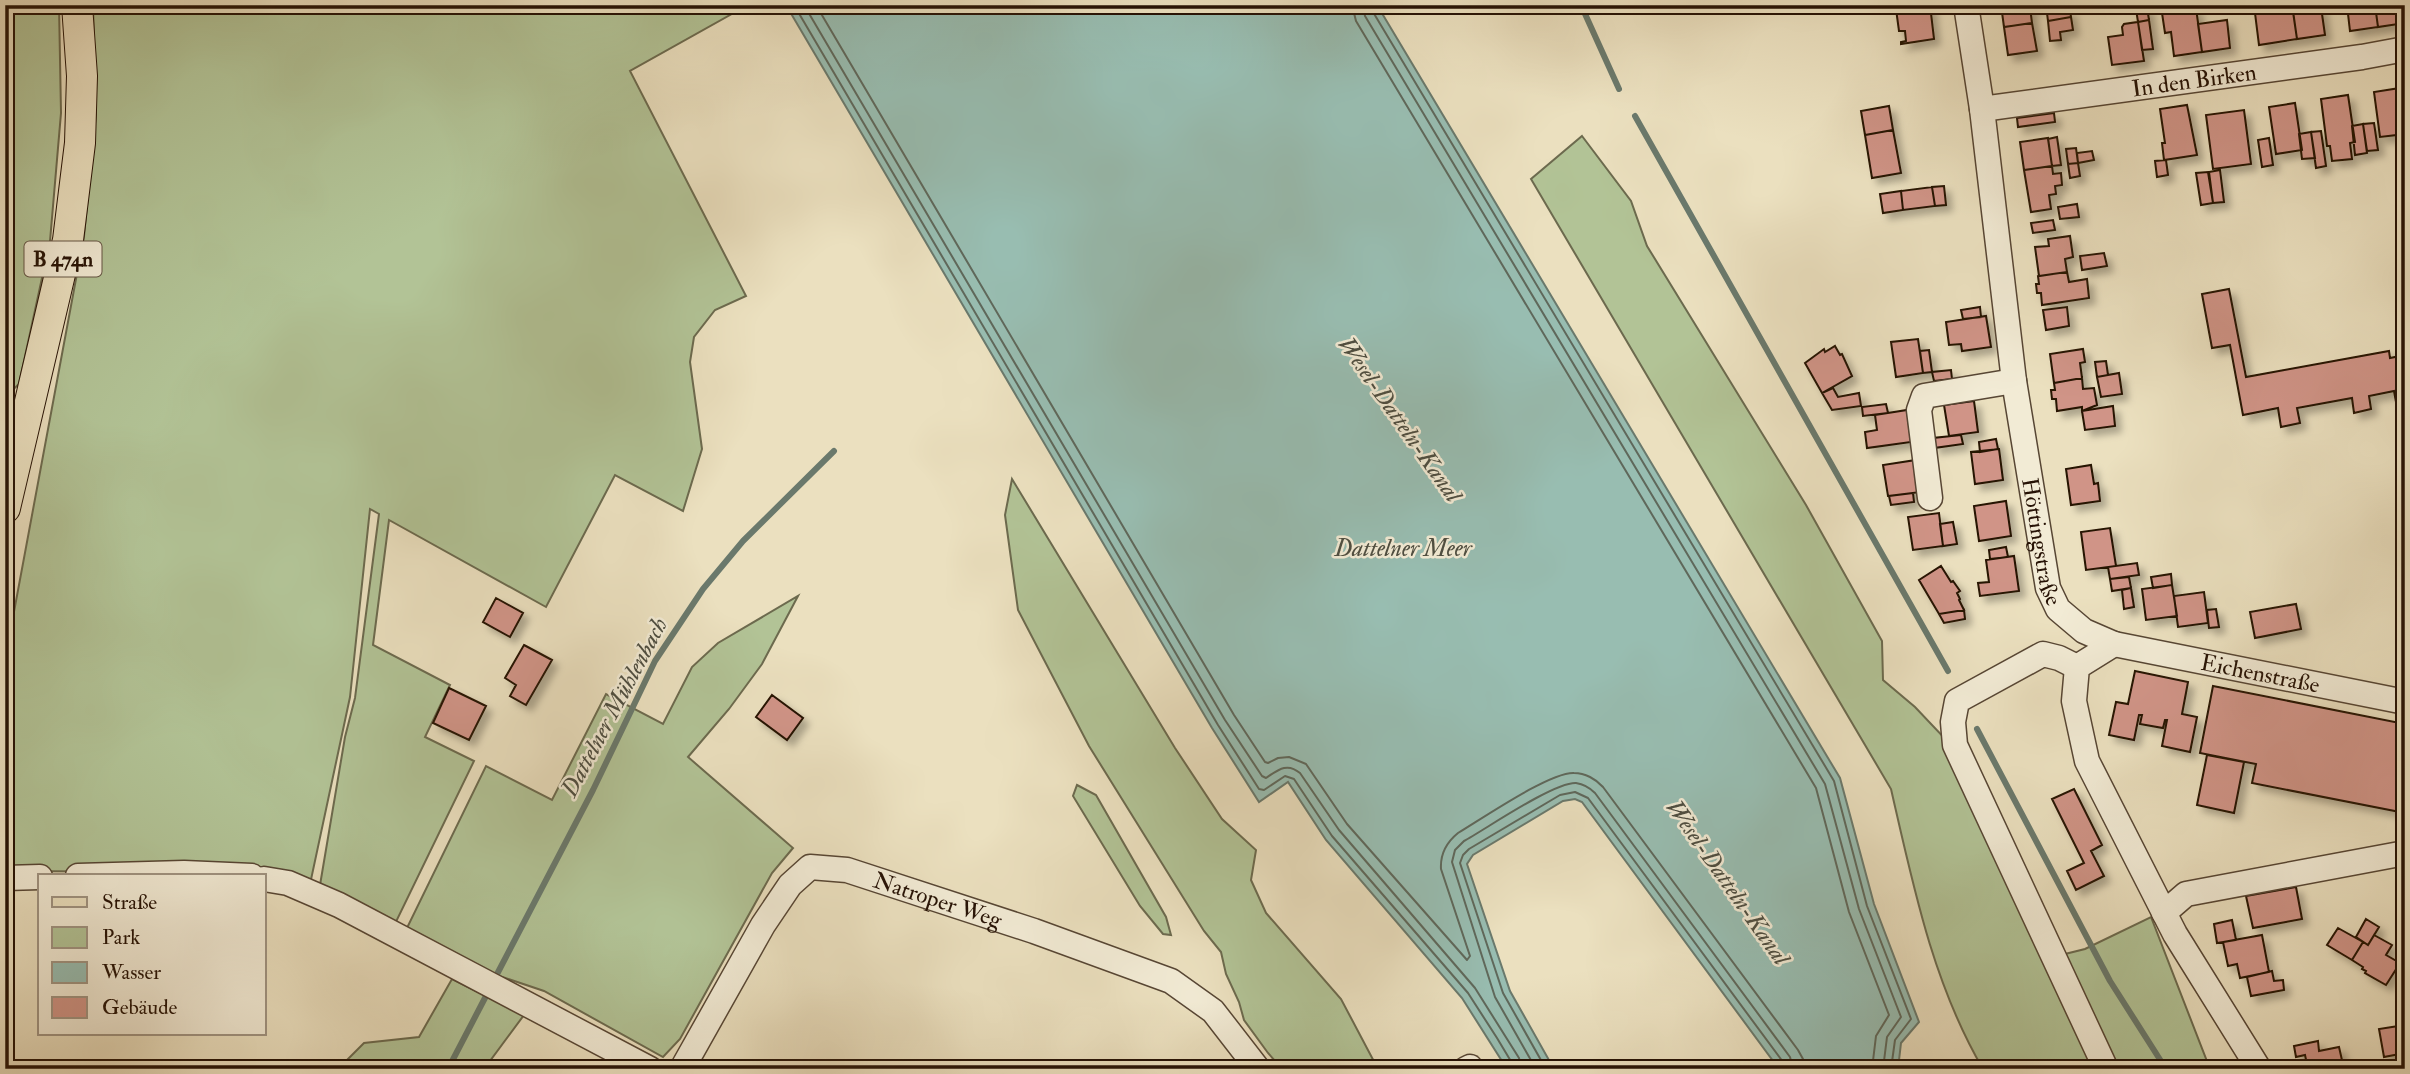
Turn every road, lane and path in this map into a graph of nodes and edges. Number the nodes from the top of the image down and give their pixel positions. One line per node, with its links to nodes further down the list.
1 (77, 5): 7 (main road, B 474n)
2 (1966, 5): 4 (street, Höttingstraße)
3 (2405, 48): 4 (street, In den Birken)
4 (1982, 109): 5 (street, Höttingstraße)
5 (2014, 381): 6 (street); 8 (street, Höttingstraße)
6 (1930, 498)
7 (5, 508)
8 (2114, 644): 9 (street); 10 (street, Eichenstraße)
9 (2077, 667): 17 (street); 21 (street)
10 (2405, 702)
11 (2405, 853): 17 (street)
12 (149, 874): 13 (street)
13 (207, 874)
14 (38, 877): 15 (street)
15 (5, 878)
16 (266, 879): 18 (street)
17 (2164, 913): 22 (street)
18 (650, 1069)
19 (682, 1069): 20 (street, Natroper Weg)
20 (1258, 1069)
21 (2106, 1069)
22 (2259, 1069)

